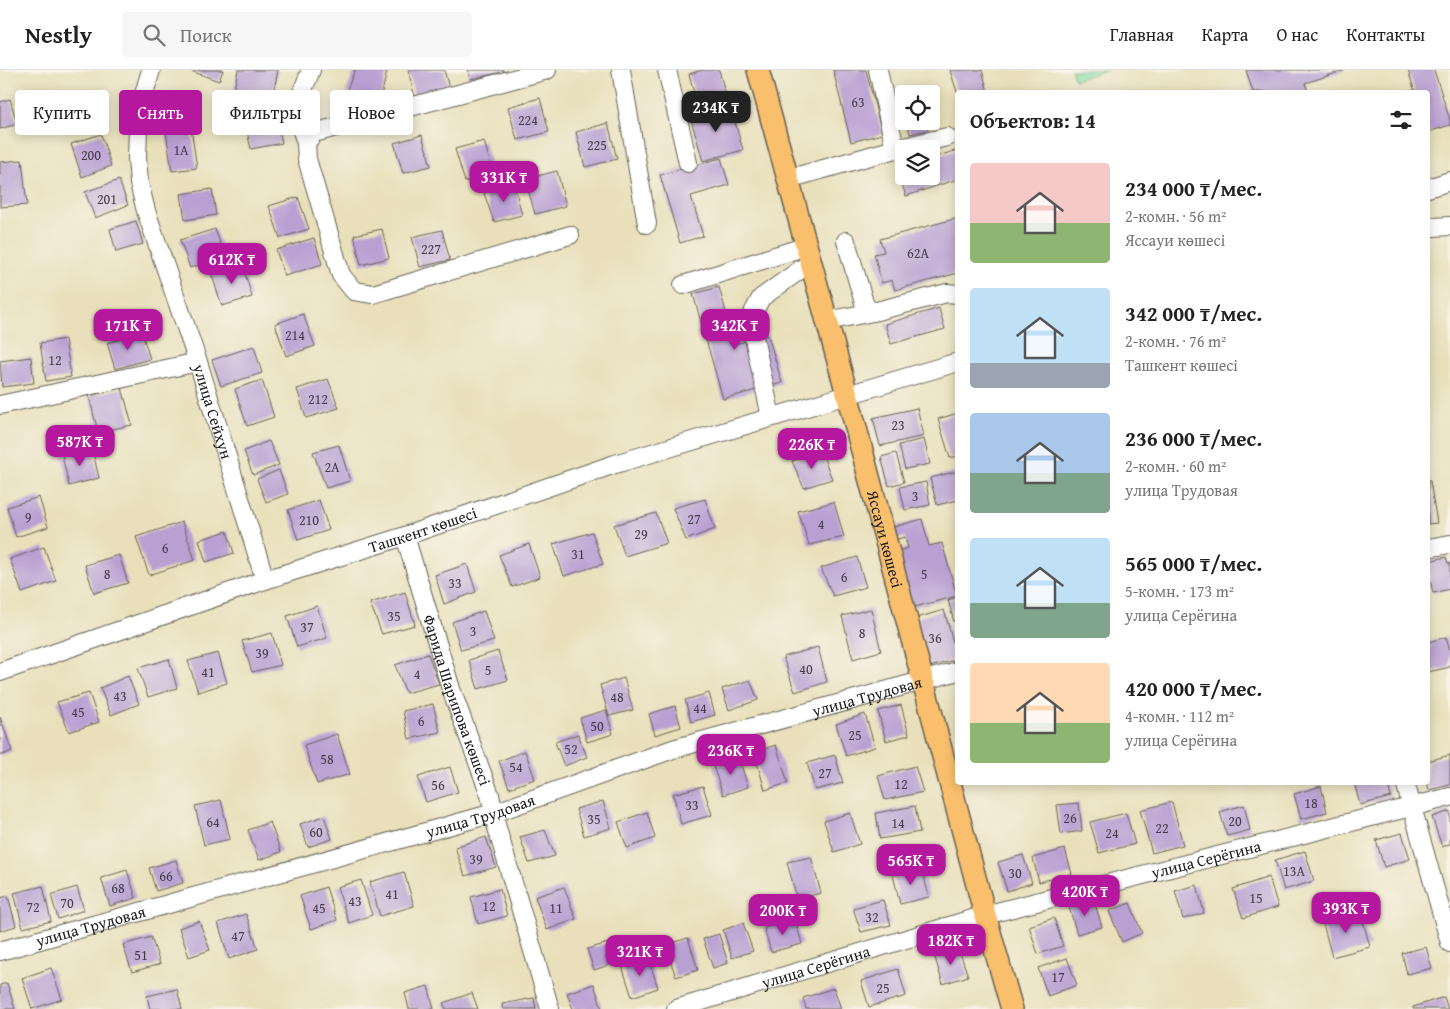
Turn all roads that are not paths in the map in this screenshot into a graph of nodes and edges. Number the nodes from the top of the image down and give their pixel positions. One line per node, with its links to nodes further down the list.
1 (151, 70): 25 (street, улица Сейхун)
2 (312, 70): 9 (street)
3 (547, 70): 9 (street)
4 (622, 70): 15 (street)
5 (667, 70): 11 (street)
6 (758, 70): 12 (main road, Яссауи көшесі)
7 (878, 70): 10 (street)
8 (947, 137): 10 (street)
9 (306, 143): 18 (street)
10 (894, 149): 12 (street)
11 (688, 163)
12 (788, 179): 20 (main road, Яссауи көшесі)
13 (1450, 181): 14 (street)
14 (1430, 187)
15 (647, 224)
16 (1430, 226): 17 (street)
17 (1450, 226)
18 (570, 235)
19 (846, 241): 23 (street)
20 (809, 254): 21 (street); 24 (main road, Яссауи көшесі); 29 (street)
21 (684, 285)
22 (955, 294): 23 (street)
23 (872, 312): 24 (street)
24 (827, 322): 27 (main road, Яссауи көшесі)
25 (198, 362): 28 (street); 33 (street, улица Сейхун)
26 (955, 363): 27 (street, Ташкент көшесі)
27 (847, 394): 29 (street, Ташкент көшесі); 36 (main road, Яссауи көшесі)
28 (0, 405)
29 (772, 417): 30 (street, Ташкент көшесі)
30 (405, 536): 33 (street, Ташкент көшесі); 40 (street, Фарида Шарипова көшесі)
31 (1450, 544): 32 (street)
32 (1430, 548)
33 (265, 580): 34 (street, Ташкент көшесі)
34 (0, 672)
35 (955, 672): 36 (street, улица Трудовая)
36 (924, 680): 40 (street, улица Трудовая); 41 (main road, Яссауи көшесі)
37 (1406, 785): 39 (street)
38 (1450, 797): 39 (street, улица Серёгина)
39 (1412, 807): 41 (street, улица Серёгина); 42 (street)
40 (494, 813): 43 (street, улица Трудовая); 44 (street, Фарида Шарипова көшесі)
41 (985, 915): 45 (street, улица Серёгина); 46 (main road, Яссауи көшесі)
42 (1450, 943)
43 (0, 951)
44 (550, 1009)
45 (676, 1009)
46 (1012, 1009)

